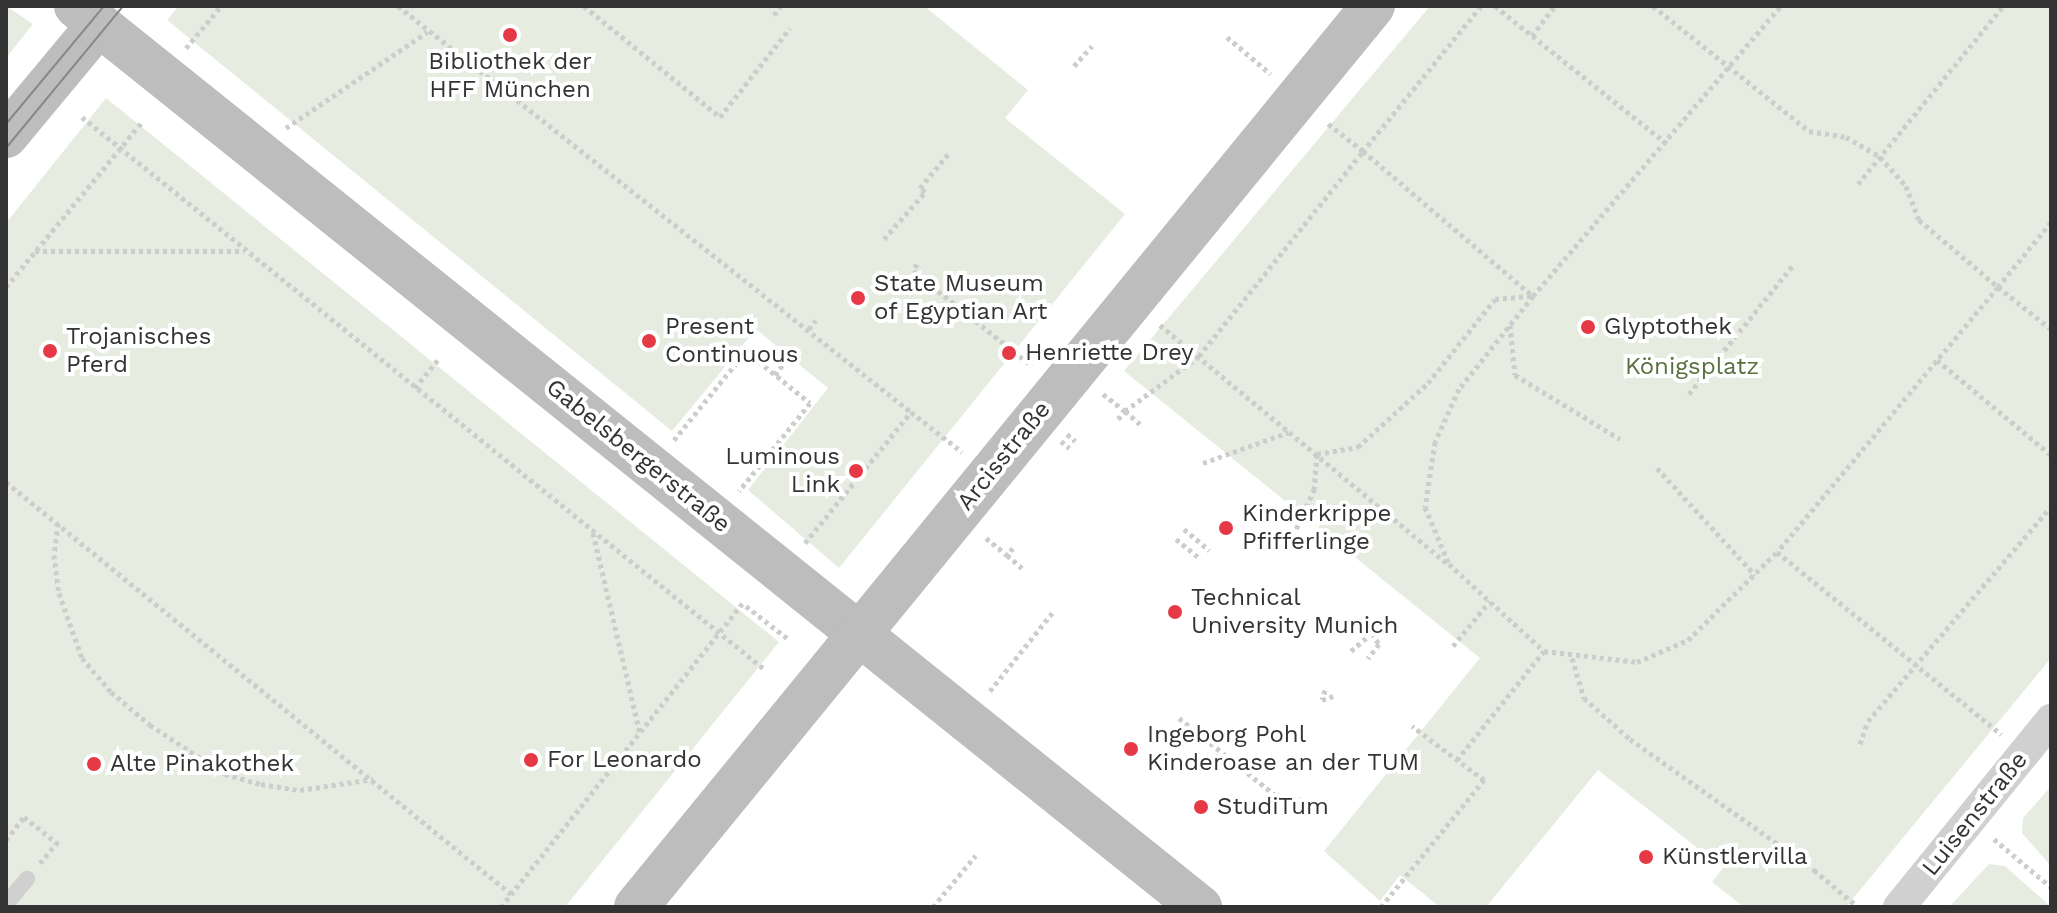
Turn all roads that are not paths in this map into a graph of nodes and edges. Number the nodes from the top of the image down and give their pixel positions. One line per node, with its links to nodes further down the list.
1 (1373, 6): 4 (main road, Arcisstraße)
2 (96, 12): 3 (main road); 4 (main road, Gabelsbergerstraße)
3 (6, 136)
4 (860, 634): 8 (main road, Arcisstraße); 9 (main road, Gabelsbergerstraße)
5 (2051, 720): 10 (street, Luisenstraße)
6 (27, 879): 7 (lane)
7 (6, 904)
8 (636, 907)
9 (1200, 907)
10 (1899, 907)

